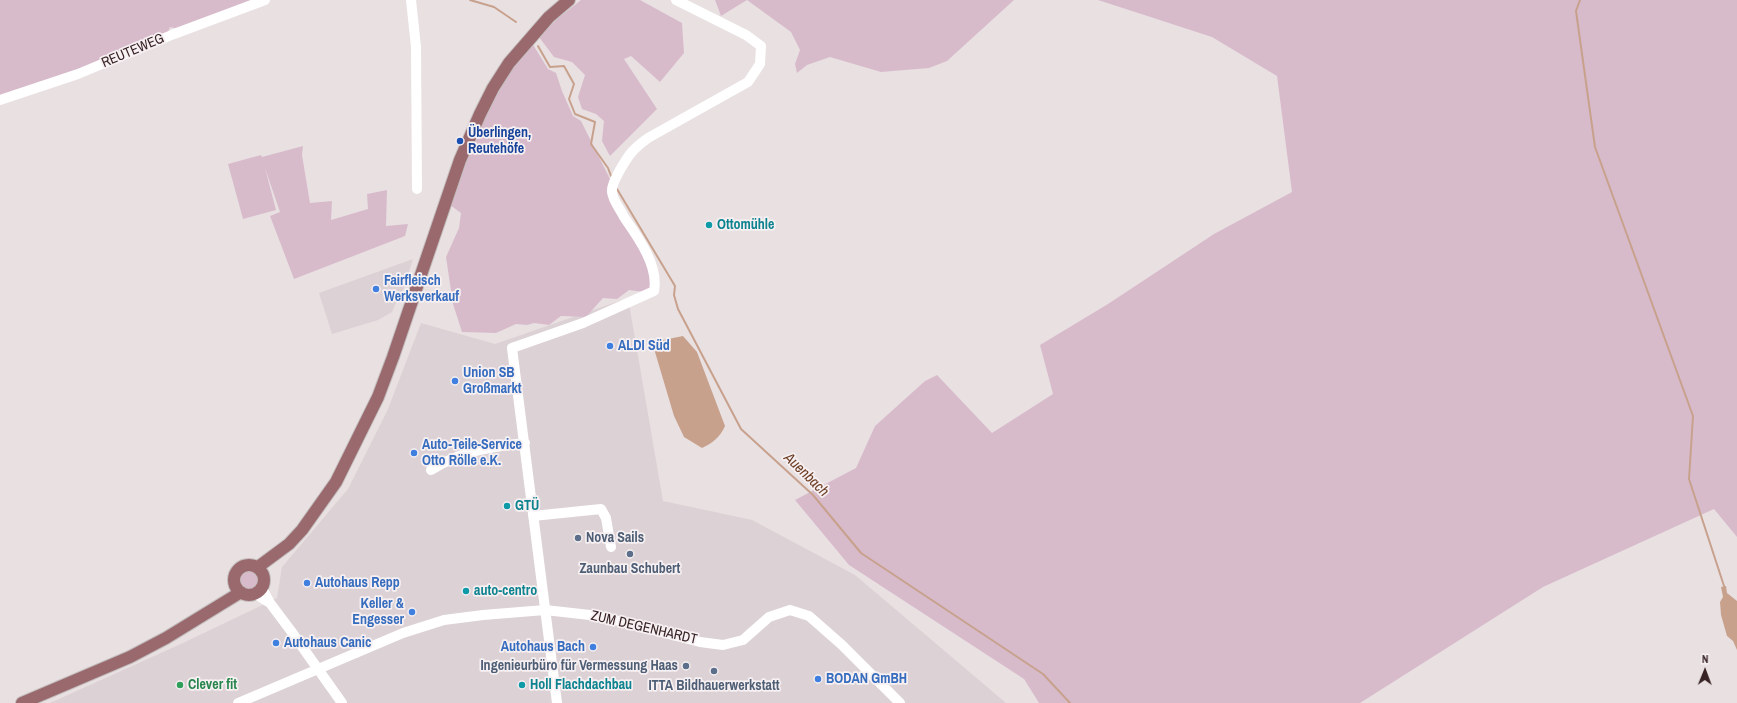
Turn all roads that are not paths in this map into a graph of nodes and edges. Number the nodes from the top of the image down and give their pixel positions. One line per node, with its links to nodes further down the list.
1 (265, 0): 5 (street, REUTEWEG)
2 (411, 0): 6 (street)
3 (570, 0): 11 (main road)
4 (676, 0): 7 (street)
5 (0, 100)
6 (417, 188)
7 (525, 443): 8 (street); 9 (street)
8 (431, 470)
9 (533, 516): 10 (street); 14 (street)
10 (611, 547)
11 (260, 570): 12 (main road); 13 (main road)
12 (238, 588): 13 (main road); 16 (main road)
13 (258, 591): 15 (street)
14 (545, 610): 15 (street, ZUM DEGENHARDT); 19 (street); 20 (street, ZUM DEGENHARDT)
15 (318, 669): 17 (street, ZUM DEGENHARDT); 18 (street)
16 (22, 703)
17 (238, 703)
18 (342, 703)
19 (557, 703)
20 (900, 703)

